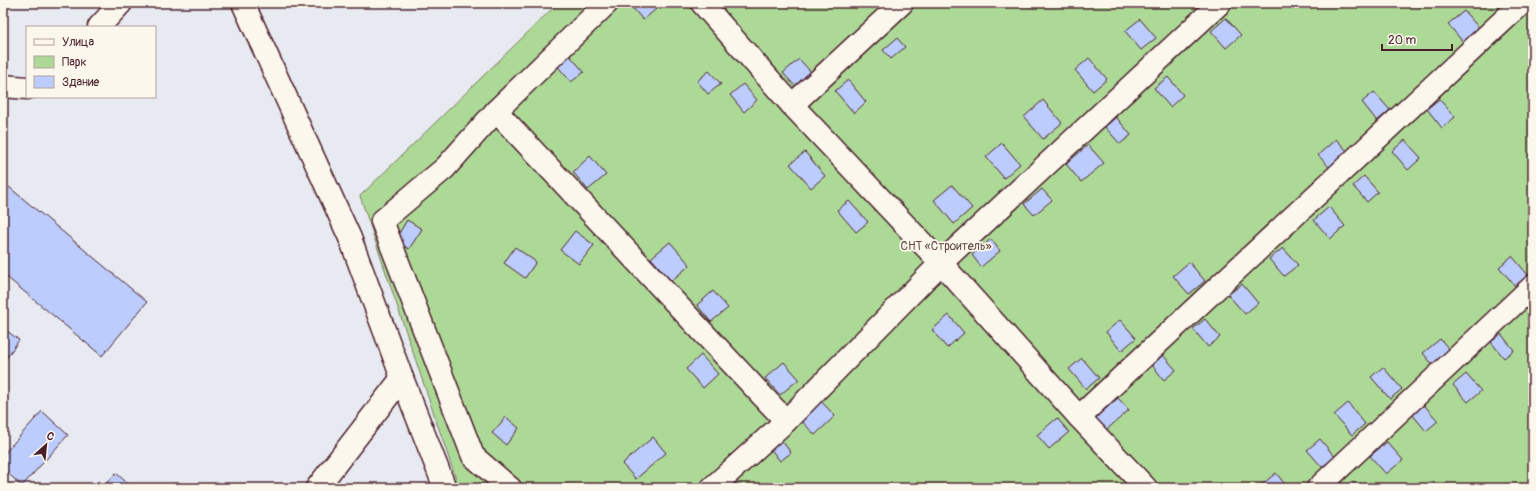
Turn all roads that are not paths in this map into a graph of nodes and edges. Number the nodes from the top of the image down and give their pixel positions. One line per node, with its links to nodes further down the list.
1 (121, 3): 8 (street)
2 (243, 3): 15 (street)
3 (607, 3): 12 (street)
4 (702, 3): 11 (street)
5 (902, 3): 11 (street)
6 (1220, 3): 13 (street)
7 (1522, 3): 16 (street)
8 (100, 26)
9 (3, 86): 10 (street)
10 (26, 88)
11 (792, 105): 13 (street)
12 (496, 111): 17 (street); 20 (street)
13 (941, 263): 16 (street); 17 (street)
14 (1533, 286): 23 (street)
15 (402, 378): 18 (street); 19 (street)
16 (1079, 417): 22 (street)
17 (786, 421): 21 (street)
18 (317, 488)
19 (445, 488)
20 (510, 488)
21 (712, 488)
22 (1146, 488)
23 (1318, 488)

